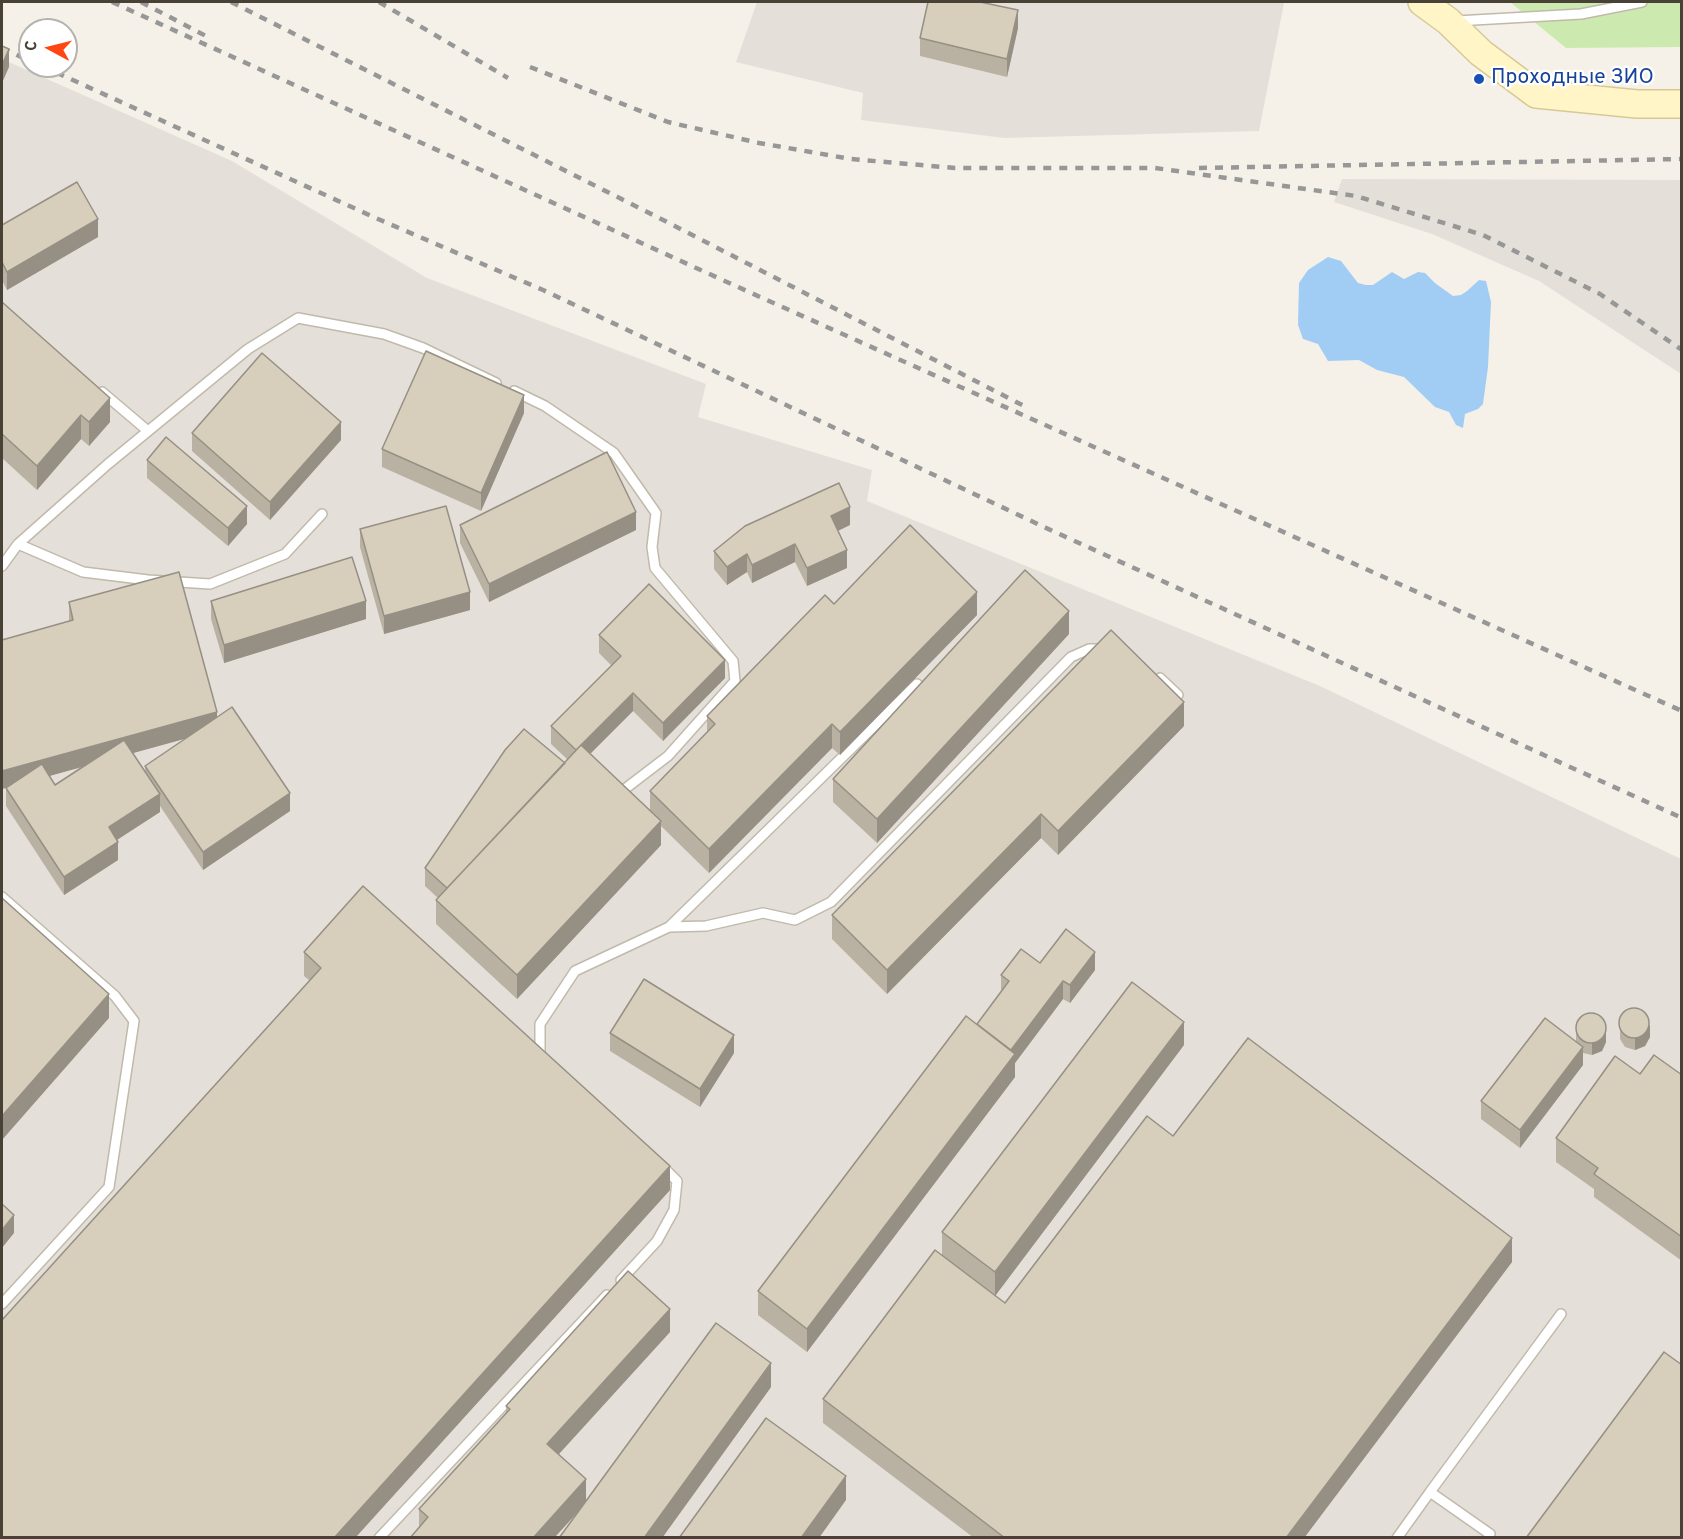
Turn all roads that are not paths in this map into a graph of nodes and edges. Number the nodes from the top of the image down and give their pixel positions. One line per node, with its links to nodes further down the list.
1 (1422, 2): 3 (street)
2 (1642, 2): 3 (lane)
3 (1448, 21): 4 (street)
4 (1682, 104)
5 (97, 388): 6 (lane)
6 (148, 431): 8 (lane); 14 (lane)
7 (322, 514): 8 (lane)
8 (18, 544): 9 (lane)
9 (2, 566)
10 (1110, 649): 16 (lane)
11 (1154, 672): 13 (lane)
12 (917, 684): 16 (lane)
13 (1178, 695)
14 (616, 796)
15 (2, 897): 19 (lane)
16 (669, 927): 17 (lane)
17 (548, 1063)
18 (652, 1155): 22 (lane)
19 (2, 1304)
20 (1561, 1314): 21 (lane)
21 (1430, 1492): 23 (lane); 24 (lane)
22 (379, 1538)
23 (1397, 1538)
24 (1488, 1538)

